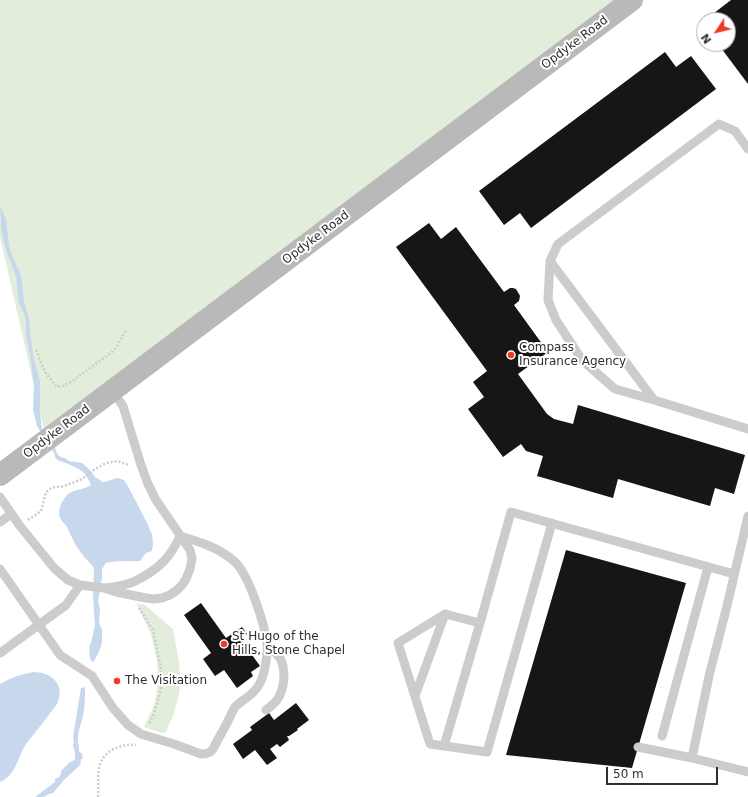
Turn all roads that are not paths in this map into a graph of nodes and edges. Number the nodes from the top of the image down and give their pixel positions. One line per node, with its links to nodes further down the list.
1 (632, 0): 4 (main road, Opdyke Road)
2 (748, 149): 3 (lane)
3 (550, 261): 5 (lane); 5 (lane)
4 (112, 391): 7 (main road, Opdyke Road); 13 (lane)
5 (654, 400): 6 (lane)
6 (748, 429)
7 (0, 475)
8 (0, 497): 9 (lane)
9 (11, 514): 11 (lane); 17 (lane)
10 (748, 516): 16 (lane)
11 (0, 522)
12 (552, 523): 14 (lane); 20 (lane); 27 (lane)
13 (180, 536): 18 (lane); 18 (lane); 22 (lane)
14 (708, 567): 16 (lane); 26 (lane)
15 (0, 569): 21 (lane)
16 (734, 574): 29 (lane)
17 (80, 585): 18 (lane); 21 (lane)
18 (104, 588)
19 (445, 614): 20 (lane); 24 (lane); 24 (lane)
20 (480, 623): 27 (lane)
21 (39, 625): 22 (lane); 23 (lane)
22 (267, 644): 25 (lane)
23 (1, 651)
24 (415, 696): 27 (lane)
25 (266, 710)
26 (662, 736)
27 (444, 746)
28 (638, 747): 29 (lane)
29 (692, 758): 30 (lane)
30 (748, 772)

